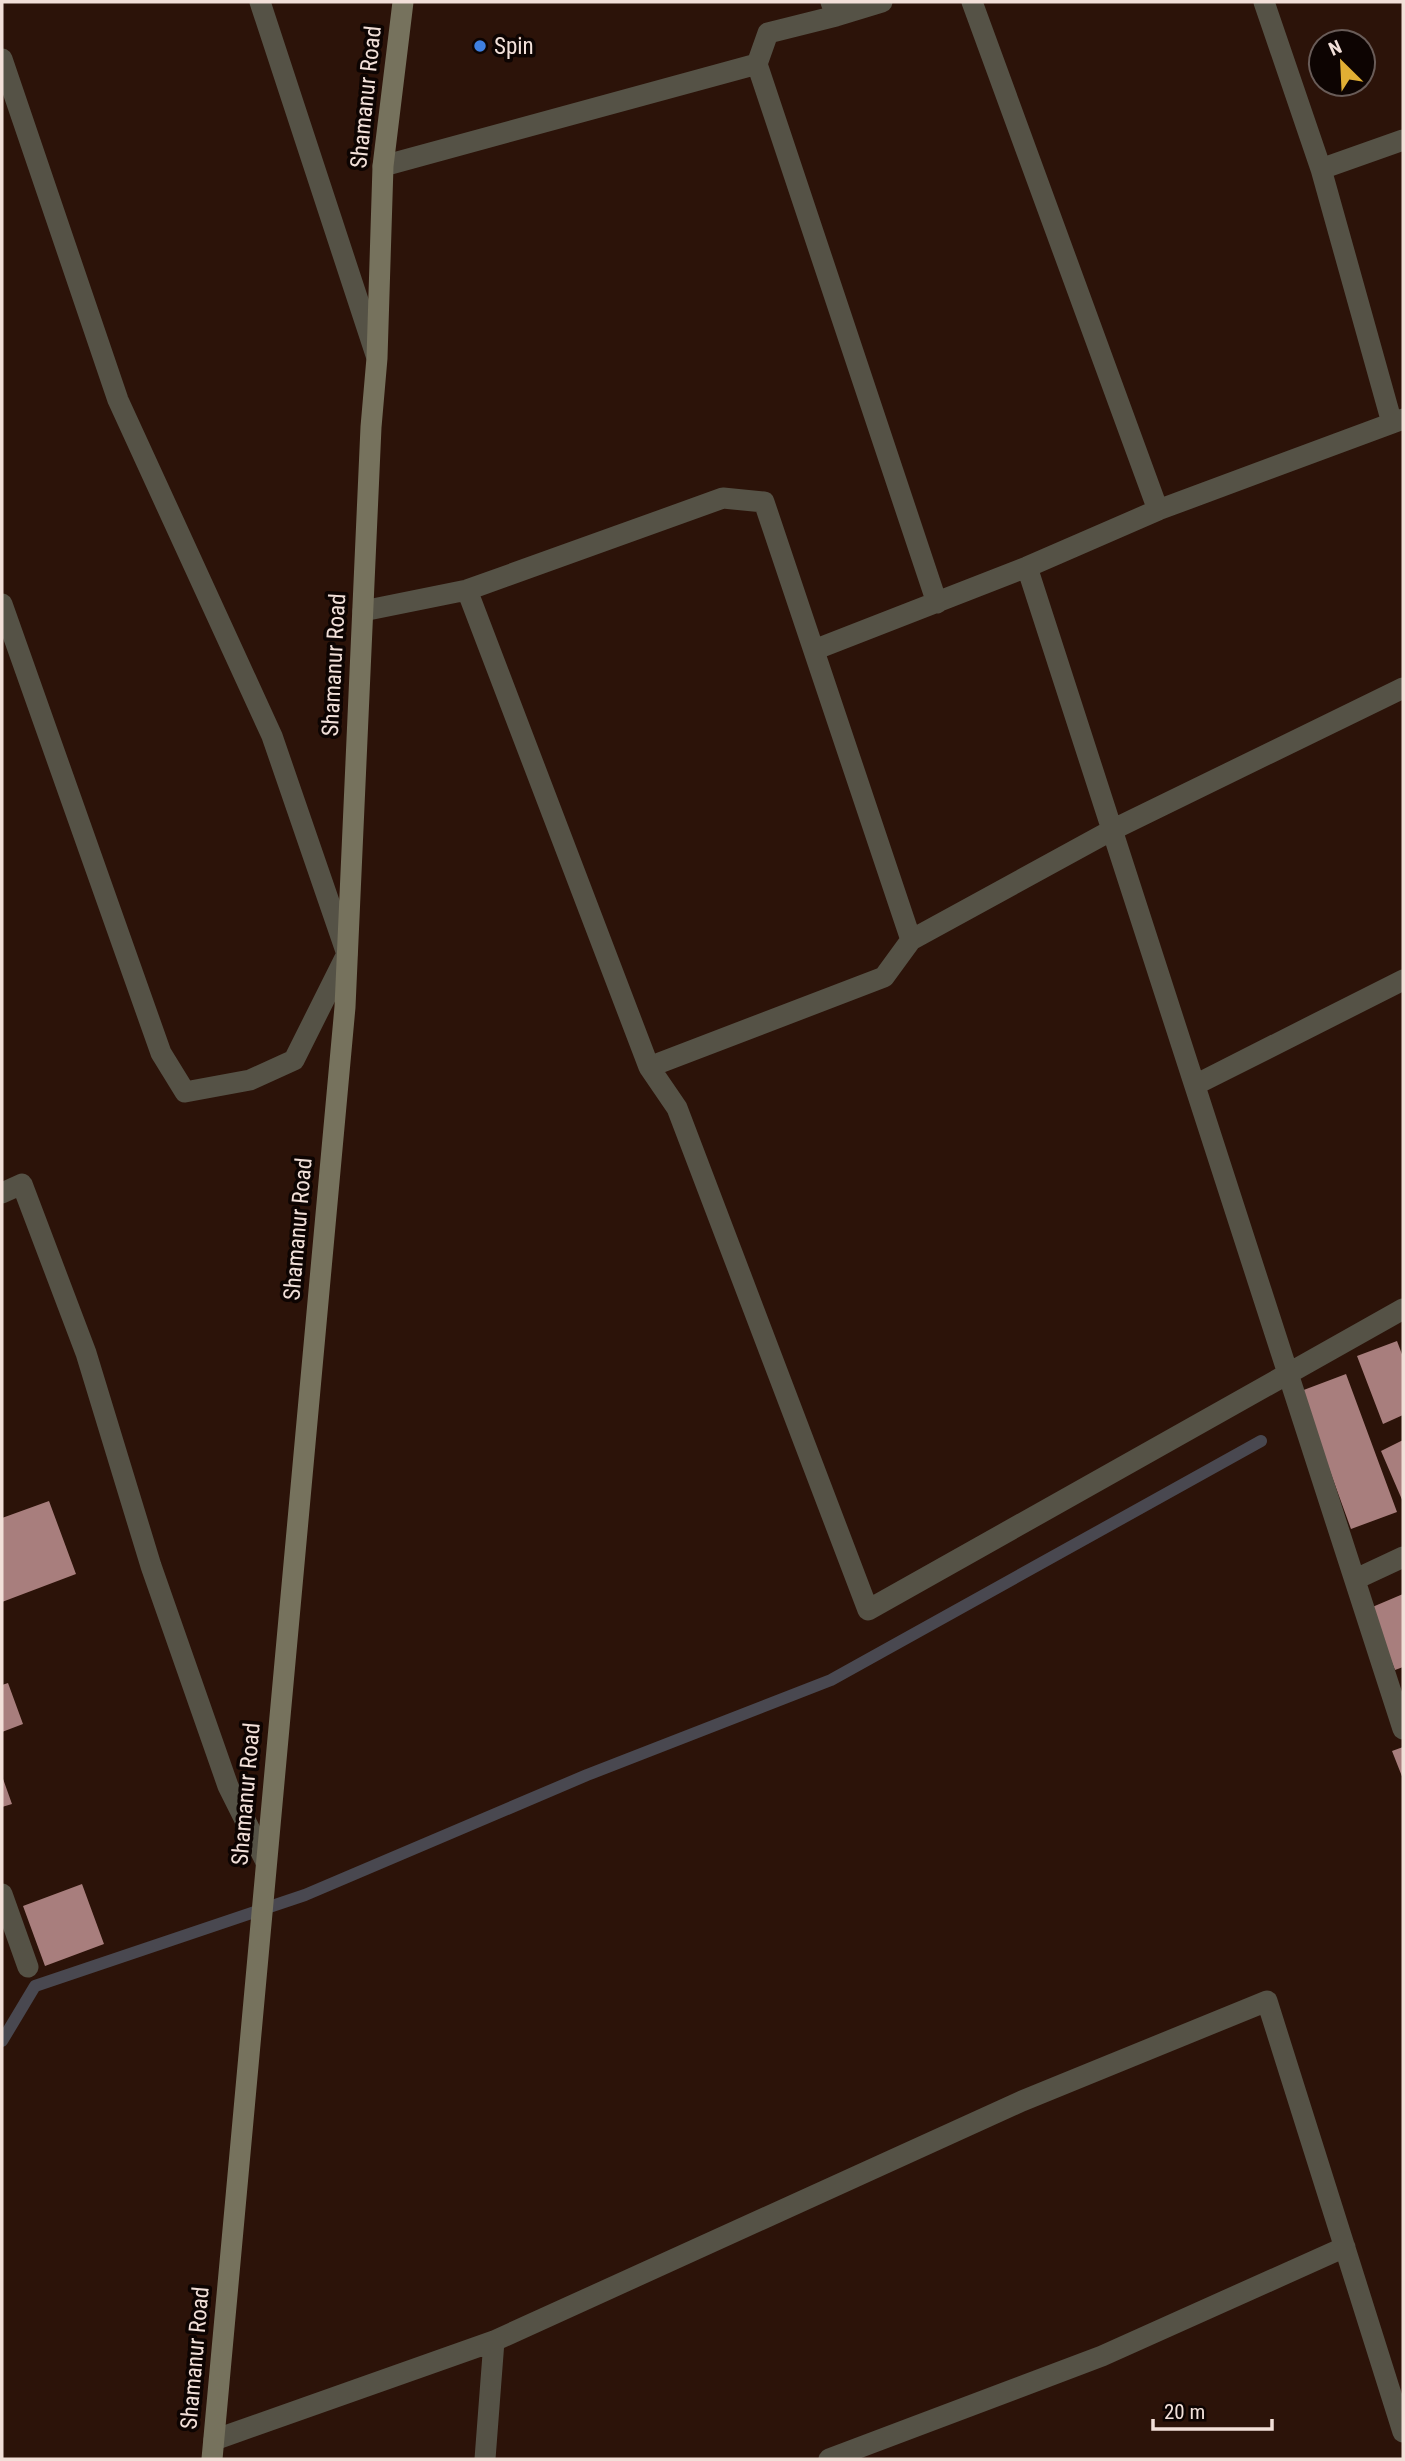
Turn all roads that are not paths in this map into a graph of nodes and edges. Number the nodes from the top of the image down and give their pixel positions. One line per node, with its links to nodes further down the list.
1 (260, 2): 12 (street)
2 (403, 2): 10 (main road, Shamanur Road)
3 (882, 2): 6 (street)
4 (972, 2): 14 (street)
5 (1264, 2): 11 (street)
6 (834, 9): 8 (street)
7 (2, 60): 24 (street)
8 (757, 64): 10 (street); 17 (street)
9 (1403, 140): 11 (street)
10 (383, 166): 12 (main road, Shamanur Road)
11 (1321, 169): 13 (street)
12 (377, 358): 19 (main road, Shamanur Road)
13 (1398, 421): 14 (street)
14 (1158, 510): 15 (street)
15 (1027, 568): 17 (street); 22 (street)
16 (467, 590): 19 (street); 20 (street); 26 (street)
17 (936, 603): 20 (street)
18 (2, 604): 24 (street)
19 (363, 611): 24 (main road, Shamanur Road)
20 (814, 650): 23 (street)
21 (1403, 688): 22 (street)
22 (1112, 830): 23 (street); 27 (street)
23 (911, 940): 26 (street)
24 (347, 954): 34 (main road, Shamanur Road)
25 (1403, 980): 27 (street)
26 (649, 1067): 30 (street)
27 (1195, 1085): 30 (street)
28 (2, 1193): 34 (street)
29 (1403, 1309): 30 (street)
30 (1289, 1374): 32 (street)
31 (1403, 1558): 32 (street)
32 (1356, 1579): 33 (street)
33 (1403, 1729)
34 (265, 1873): 40 (main road, Shamanur Road)
35 (2, 1894): 36 (street)
36 (28, 1966)
37 (1345, 2247): 38 (street); 39 (street); 42 (street)
38 (494, 2341): 40 (street); 41 (street)
39 (1403, 2432)
40 (213, 2450)
41 (485, 2459)
42 (829, 2459)

